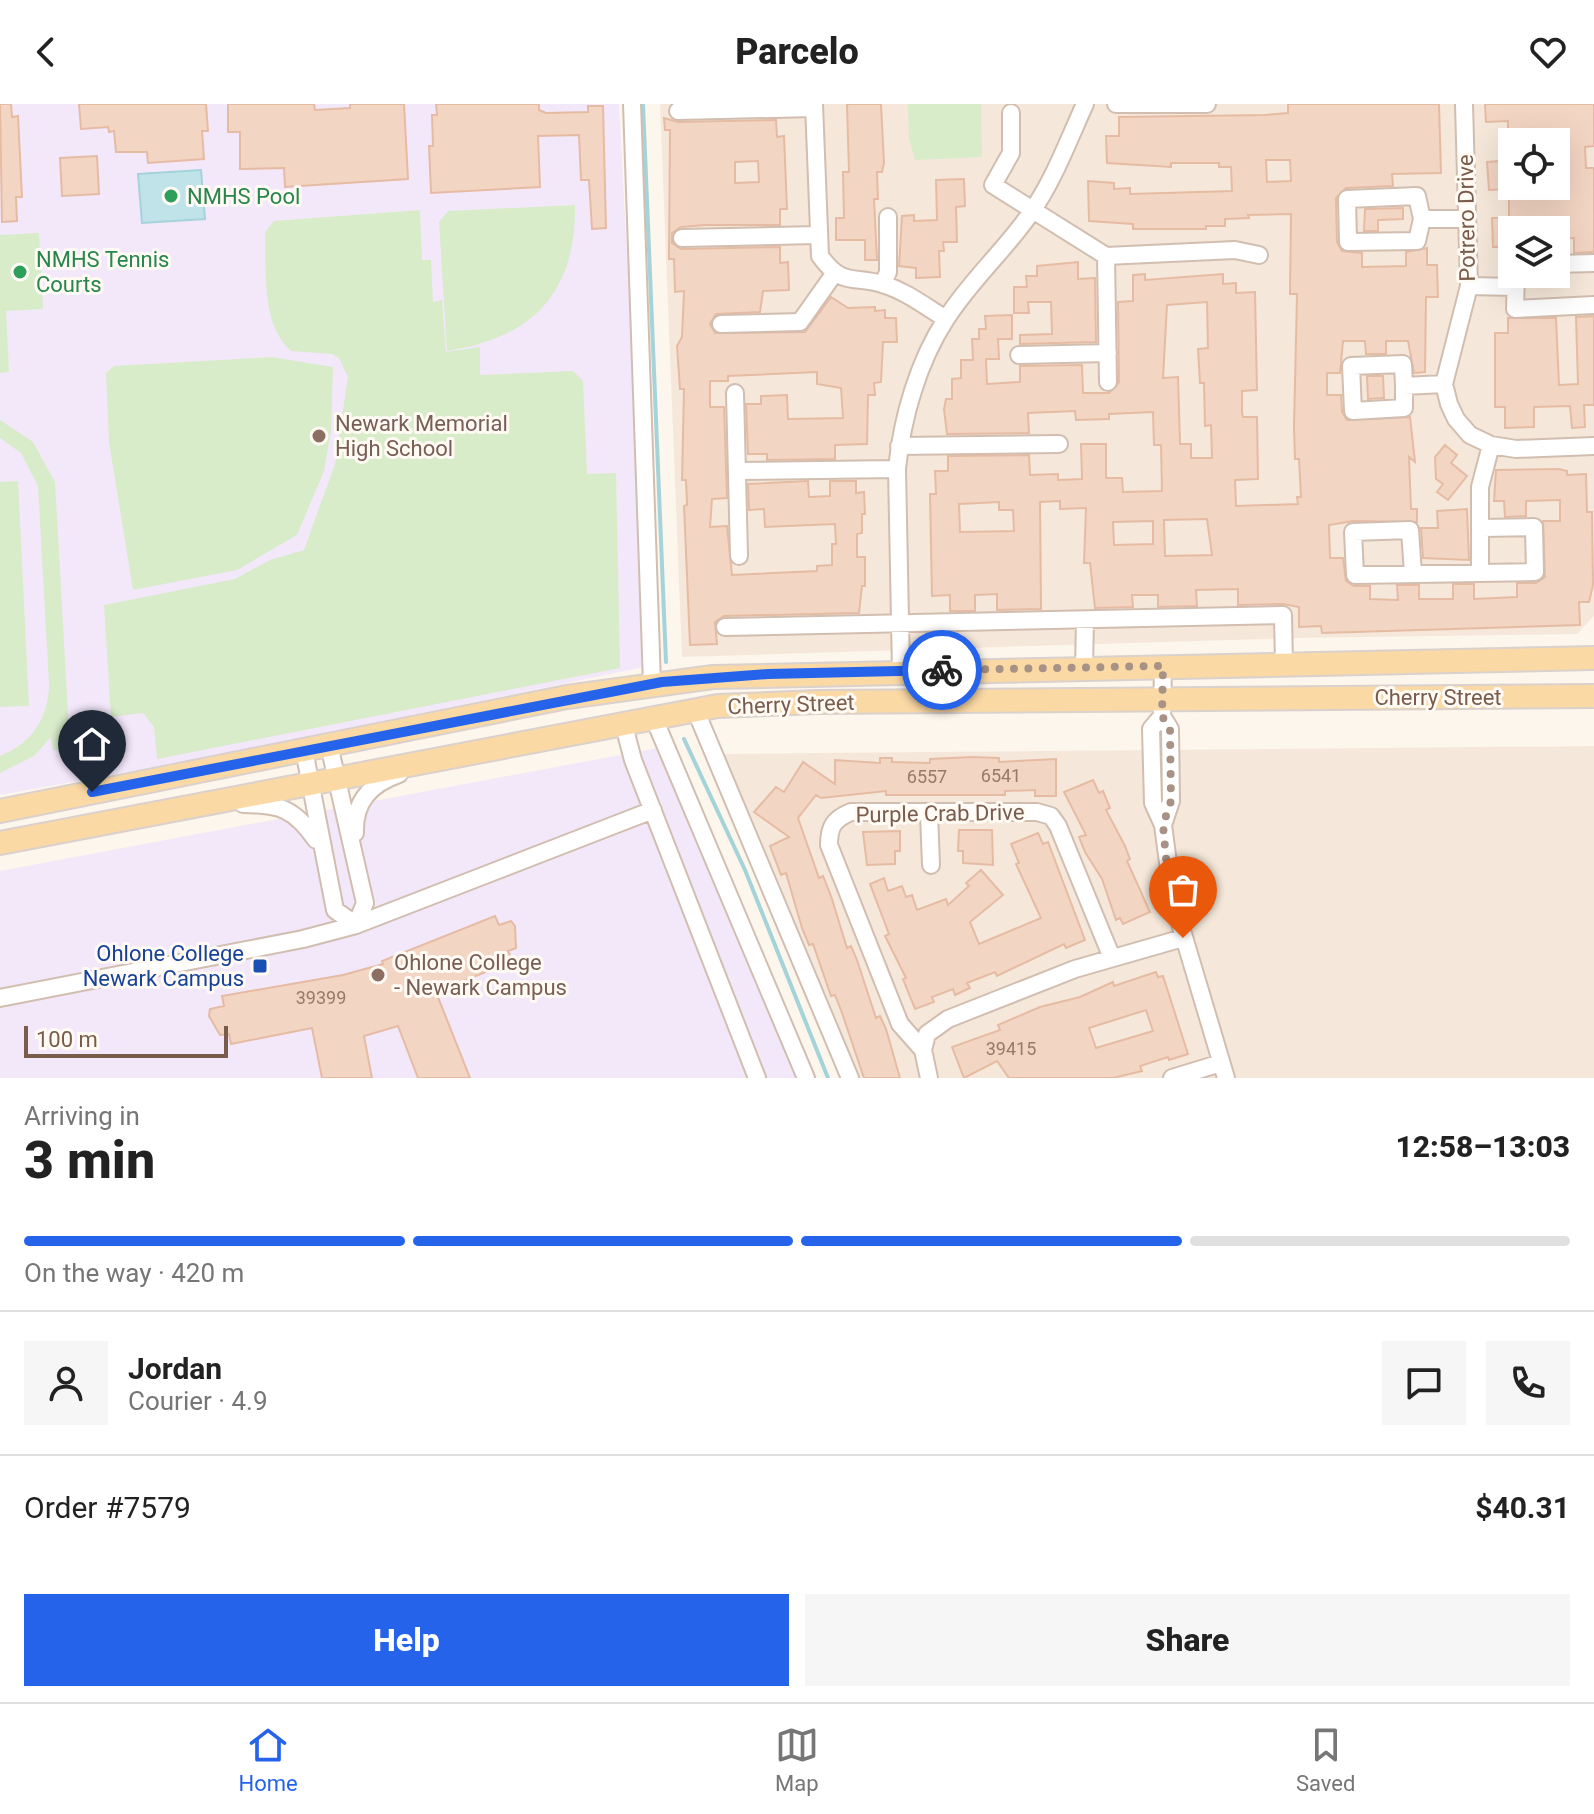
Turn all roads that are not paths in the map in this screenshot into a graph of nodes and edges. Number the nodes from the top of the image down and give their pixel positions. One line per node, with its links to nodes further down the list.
1 (632, 104): 51 (street)
2 (1085, 104): 9 (street)
3 (1116, 104): 4 (street)
4 (1207, 104)
5 (1464, 104): 12 (street, Potrero Drive)
6 (814, 106): 7 (street); 13 (street)
7 (678, 111)
8 (1011, 113): 9 (street)
9 (1032, 211): 16 (street); 25 (street)
10 (888, 217): 21 (street)
11 (1422, 219): 11 (street); 12 (street)
12 (1467, 219): 22 (street, Potrero Drive)
13 (817, 235): 14 (street); 19 (street)
14 (682, 238)
15 (1259, 255): 16 (street)
16 (1106, 256): 27 (street)
17 (1594, 263): 18 (street)
18 (1570, 264)
19 (834, 274): 21 (street); 26 (street)
20 (1498, 283): 22 (street)
21 (883, 284): 25 (street)
22 (1469, 286): 30 (street, Potrero Drive)
23 (1515, 288): 24 (street)
24 (1594, 305)
25 (946, 319): 35 (street)
26 (721, 324)
27 (1108, 353): 28 (street); 29 (street)
28 (1019, 355)
29 (1108, 382)
30 (1444, 384): 31 (street); 34 (street)
31 (1404, 386)
32 (735, 393): 38 (street)
33 (1059, 444): 35 (street)
34 (1491, 445): 36 (street); 39 (street)
35 (899, 446): 37 (street)
36 (1594, 446)
37 (897, 469): 38 (street); 44 (street)
38 (737, 471): 40 (street)
39 (1481, 528): 41 (street); 41 (street)
40 (739, 556)
41 (1480, 572): 42 (street)
42 (1413, 574): 42 (street)
43 (1085, 620): 44 (street); 47 (street); 49 (street)
44 (900, 624): 45 (street); 50 (street)
45 (725, 627)
46 (1594, 658): 47 (main road, Cherry Street)
47 (1284, 664): 48 (main road, Cherry Street)
48 (1163, 666): 49 (main road, Cherry Street); 54 (street)
49 (1084, 668): 50 (main road, Cherry Street)
50 (901, 671): 51 (main road, Cherry Street); 53 (main road)
51 (652, 683): 58 (main road, Cherry Street)
52 (1594, 696): 54 (main road, Cherry Street)
53 (769, 703): 54 (main road, Cherry Street); 55 (main road, Cherry Street)
54 (1163, 708): 72 (street)
55 (695, 709): 56 (main road, Cherry Street); 79 (street)
56 (653, 716): 57 (main road, Cherry Street); 78 (street)
57 (623, 722): 60 (main road, Cherry Street); 64 (street)
58 (329, 745): 59 (main road, Cherry Street); 61 (street)
59 (304, 750): 62 (street); 65 (main road, Cherry Street)
60 (436, 760): 61 (main road, Cherry Street); 69 (street)
61 (337, 779): 62 (main road, Cherry Street); 69 (street)
62 (309, 784): 63 (main road, Cherry Street); 68 (street)
63 (202, 805): 67 (main road, Cherry Street); 68 (street)
64 (653, 810): 71 (street); 77 (street)
65 (0, 811)
66 (929, 814): 70 (street); 73 (street, Purple Crab Drive); 75 (street, Purple Crab Drive)
67 (0, 843)
68 (323, 849): 71 (street)
69 (355, 862): 71 (street)
70 (931, 865)
71 (356, 925): 74 (street)
72 (1183, 938): 73 (street); 76 (street)
73 (1112, 958): 75 (street)
74 (0, 998)
75 (923, 1050): 80 (street)
76 (1224, 1070): 81 (street)
77 (757, 1078)
78 (806, 1078)
79 (850, 1078)
80 (929, 1078)
81 (1172, 1078)

